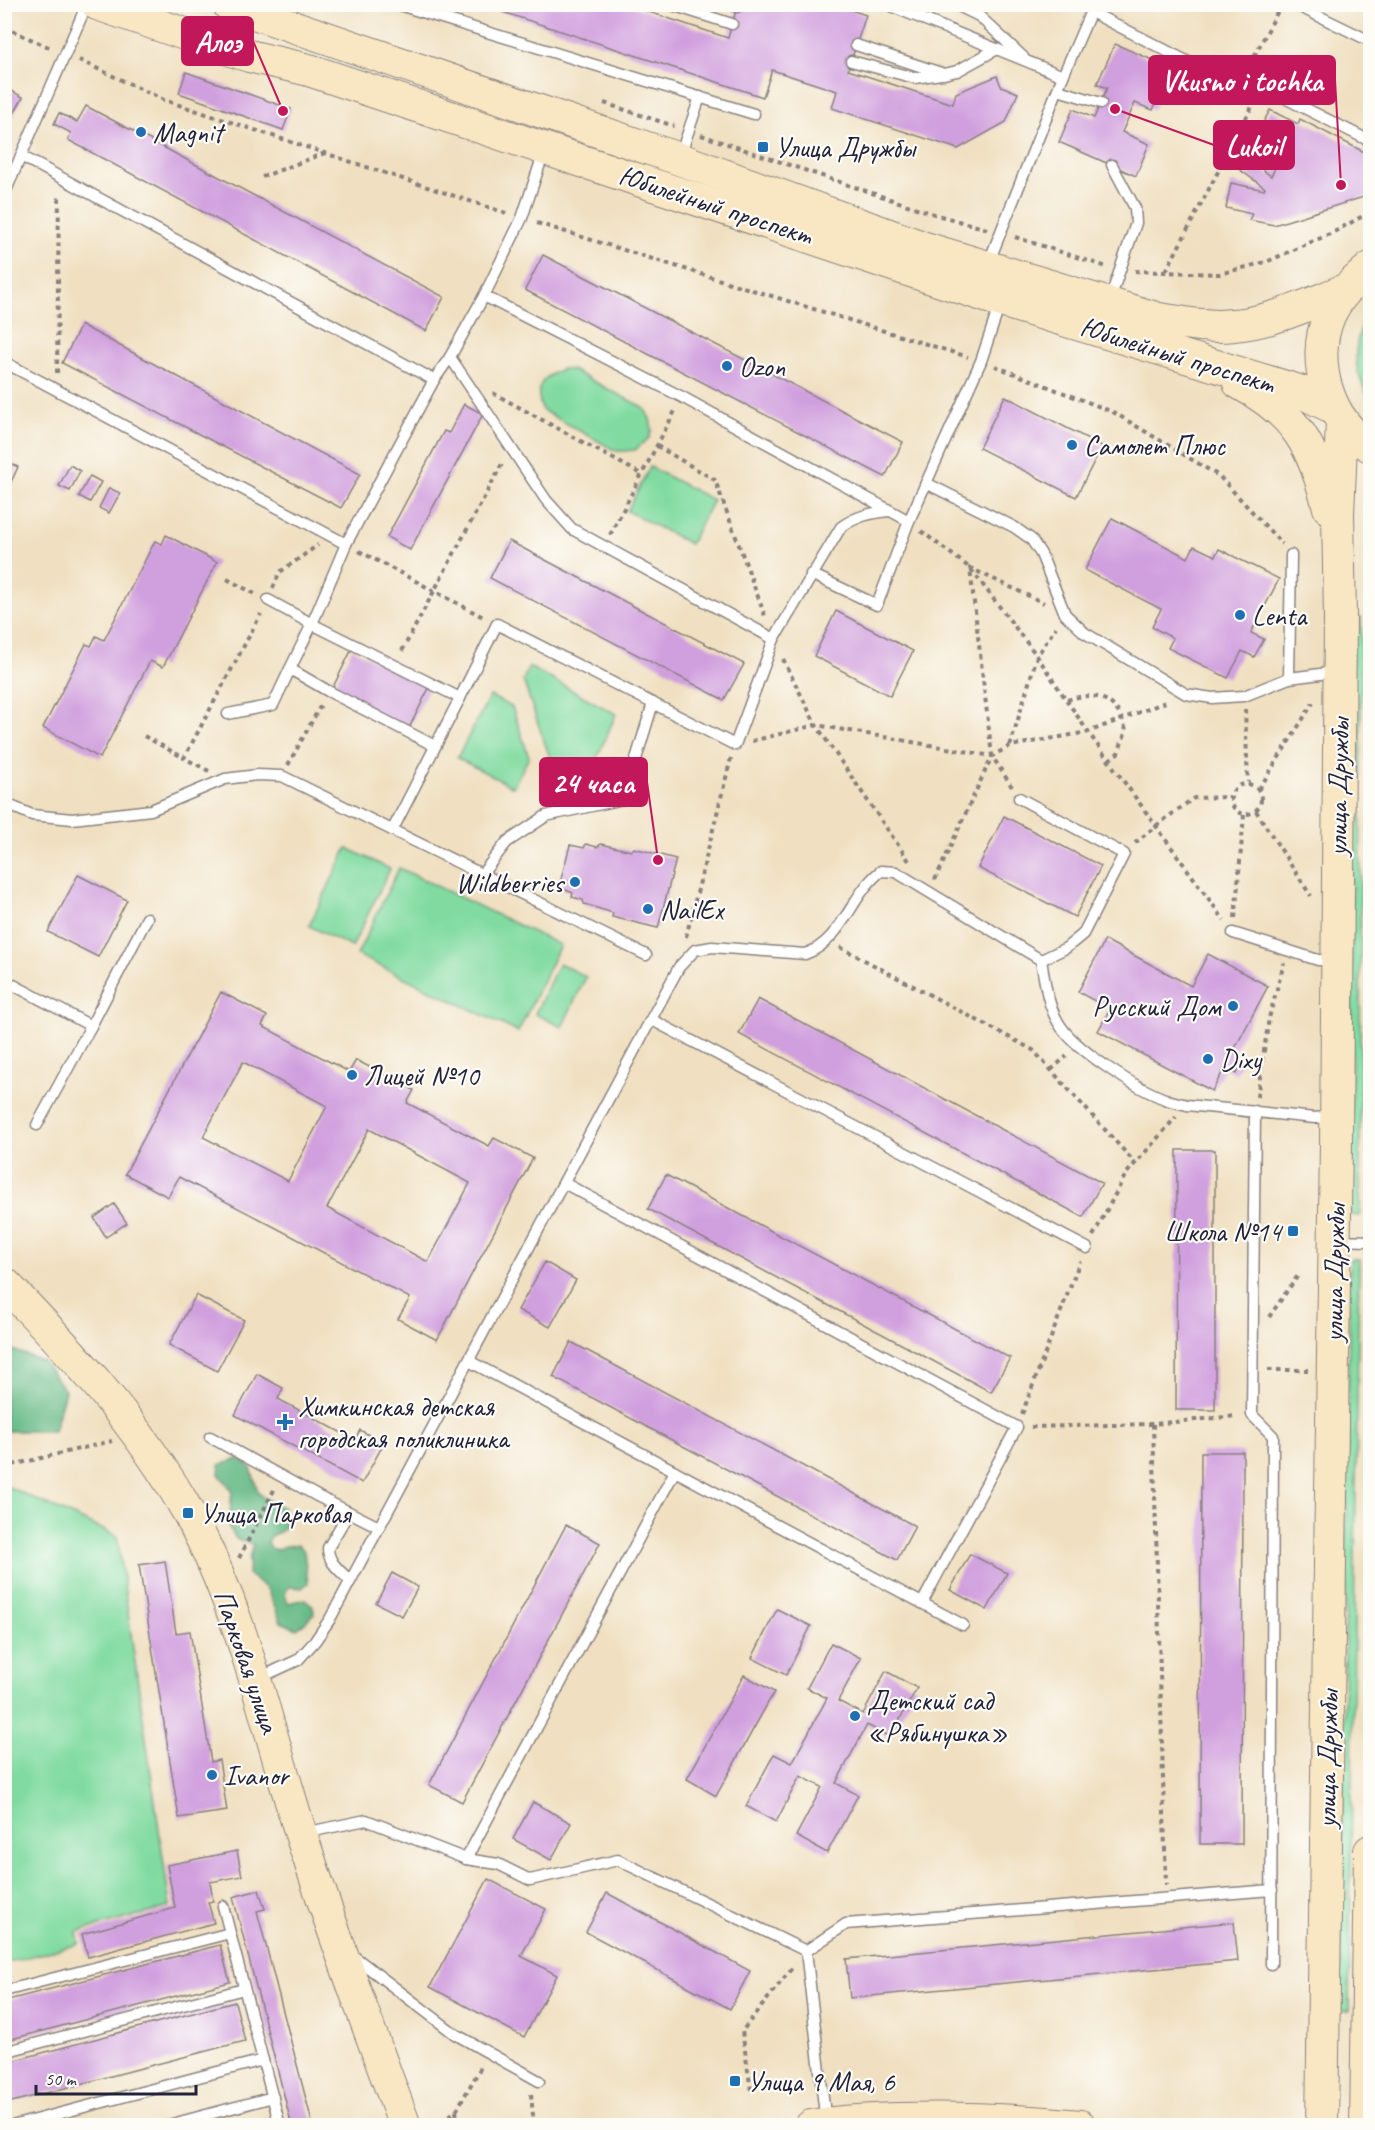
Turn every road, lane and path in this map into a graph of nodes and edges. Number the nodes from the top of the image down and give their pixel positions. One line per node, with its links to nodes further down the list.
1 (87, 4): 16 (lane)
2 (97, 4): 29 (main road, Юбилейный проспект)
3 (396, 4): 23 (lane)
4 (669, 4): 11 (lane)
5 (886, 4): 15 (lane)
6 (954, 4): 18 (lane)
7 (1281, 4): 21 (path)
8 (1294, 4): 13 (lane)
9 (234, 5): 28 (main road, Юбилейный проспект)
10 (1093, 8): 20 (lane); 21 (lane)
11 (732, 24)
12 (4, 27): 16 (path)
13 (1371, 41)
14 (856, 45): 19 (lane)
15 (997, 49): 18 (lane); 19 (lane)
16 (66, 54): 30 (path); 31 (lane)
17 (851, 61): 19 (lane)
18 (1030, 63): 20 (lane)
19 (944, 74)
20 (1063, 76): 22 (lane)
21 (1249, 86): 27 (lane); 42 (path)
22 (1058, 90): 25 (lane); 38 (lane)
23 (700, 97): 26 (lane); 28 (lane)
24 (598, 101): 28 (path)
25 (1101, 103)
26 (754, 114)
27 (1371, 141)
28 (684, 145): 38 (path); 39 (main road, Юбилейный проспект)
29 (545, 148): 37 (lane); 45 (main road, Юбилейный проспект)
30 (325, 153): 34 (path); 37 (path)
31 (21, 156): 33 (lane); 35 (lane)
32 (1112, 165): 41 (lane)
33 (59, 176): 52 (lane); 53 (path)
34 (262, 177)
35 (4, 195)
36 (1371, 212): 42 (path)
37 (522, 218): 44 (lane); 48 (path)
38 (1001, 232): 39 (lane); 41 (path)
39 (986, 267): 46 (main road, Юбилейный проспект)
40 (1371, 267): 43 (main road)
41 (1119, 271): 42 (path); 46 (lane)
42 (1166, 271)
43 (1344, 290): 46 (main road, Юбилейный проспект); 55 (main road)
44 (484, 296): 47 (lane); 54 (lane)
45 (1001, 301): 48 (lane); 49 (main road, Юбилейный проспект)
46 (1109, 302)
47 (450, 357): 51 (lane); 52 (lane)
48 (981, 361): 60 (lane); 67 (path)
49 (1199, 361): 55 (main road, Юбилейный проспект); 65 (main road)
50 (4, 362): 53 (lane)
51 (463, 376): 56 (lane); 59 (path)
52 (434, 380): 64 (lane)
53 (57, 388): 63 (lane)
54 (682, 397): 57 (path); 61 (lane)
55 (1338, 414): 58 (main road); 65 (main road, улица Дружбы)
56 (511, 446): 66 (lane); 71 (path)
57 (657, 446): 59 (path); 76 (path)
58 (1371, 446)
59 (641, 474): 66 (path)
60 (926, 483): 62 (lane); 73 (lane)
61 (890, 511): 62 (lane); 69 (lane)
62 (909, 521): 68 (path); 69 (lane)
63 (331, 536): 64 (lane); 72 (path)
64 (346, 544): 71 (path); 74 (lane)
65 (1339, 544): 80 (main road, улица Дружбы)
66 (604, 546): 76 (lane)
67 (1291, 555): 81 (lane)
68 (970, 568): 73 (path); 77 (path); 97 (path)
69 (811, 574): 76 (lane)
70 (227, 579): 72 (path)
71 (434, 592): 75 (path); 78 (path)
72 (268, 600): 74 (lane); 98 (path)
73 (1065, 614): 77 (path); 83 (lane)
74 (312, 624): 78 (lane); 79 (lane)
75 (497, 624): 85 (lane); 88 (lane)
76 (774, 639): 91 (path); 94 (lane)
77 (1037, 656): 86 (path); 96 (path)
78 (395, 665): 85 (lane)
79 (290, 669): 82 (lane); 89 (lane)
80 (1339, 672): 81 (lane); 121 (main road, улица Дружбы)
81 (1289, 678): 84 (lane)
82 (328, 691): 95 (lane); 100 (path)
83 (1186, 694): 84 (lane); 90 (path)
84 (1244, 696): 102 (path)
85 (460, 698): 95 (lane)
86 (1067, 700): 90 (path); 92 (path)
87 (1315, 700): 103 (path)
88 (653, 703): 94 (lane); 112 (lane)
89 (228, 714)
90 (1123, 718): 92 (path); 99 (path)
91 (816, 725): 94 (path); 97 (path); 113 (path)
92 (1088, 732): 96 (path); 99 (path)
93 (144, 736): 98 (path)
94 (735, 745): 122 (path)
95 (435, 746): 110 (lane)
96 (1010, 746): 97 (path)
97 (992, 756): 105 (path); 113 (path)
98 (184, 758): 101 (path)
99 (1109, 760): 109 (path)
100 (282, 776): 101 (lane); 110 (lane)
101 (225, 779): 106 (lane)
102 (1248, 783): 103 (path); 104 (path)
103 (1259, 789): 107 (path)
104 (1230, 797): 108 (path); 109 (path)
105 (1019, 798): 111 (lane)
106 (4, 803)
107 (1256, 811): 108 (path); 114 (path)
108 (1244, 815): 116 (path)
109 (1156, 825): 111 (path); 116 (path)
110 (393, 829): 112 (lane)
111 (1124, 854): 120 (lane)
112 (482, 874): 119 (lane)
113 (930, 891): 117 (lane); 120 (lane)
114 (1312, 898)
115 (147, 918): 125 (lane)
116 (1233, 933): 118 (lane)
117 (829, 940): 122 (lane); 127 (path)
118 (1287, 951): 121 (lane); 128 (path)
119 (646, 955)
120 (1041, 960): 126 (lane)
121 (1337, 960): 129 (main road, улица Дружбы)
122 (678, 967): 124 (lane)
123 (4, 980): 125 (lane)
124 (652, 1020): 132 (lane); 135 (lane)
125 (91, 1026): 130 (lane)
126 (1079, 1045): 127 (path); 128 (lane)
127 (1051, 1070): 131 (path)
128 (1255, 1111): 129 (lane); 138 (lane)
129 (1335, 1116): 133 (main road, улица Дружбы)
130 (37, 1125)
131 (1135, 1163)
132 (564, 1183): 139 (lane); 144 (lane)
133 (1334, 1240): 134 (lane); 141 (main road, улица Дружбы)
134 (1371, 1241)
135 (1087, 1248)
136 (1299, 1274): 138 (path)
137 (4, 1283): 156 (main road, Парковая улица)
138 (1253, 1340): 140 (lane)
139 (468, 1360): 148 (lane); 151 (lane)
140 (1253, 1370): 141 (path); 142 (lane)
141 (1333, 1371): 187 (main road, улица Дружбы)
142 (1252, 1415): 143 (path); 160 (lane)
143 (1154, 1424): 144 (path); 161 (path)
144 (1017, 1427): 154 (lane)
145 (210, 1437): 149 (lane)
146 (118, 1439): 147 (path)
147 (4, 1467)
148 (675, 1471): 154 (lane); 159 (lane)
149 (282, 1476): 150 (lane); 152 (path)
150 (349, 1512): 151 (lane); 153 (lane)
151 (379, 1527): 153 (lane)
152 (237, 1562)
153 (350, 1581): 156 (lane)
154 (922, 1603): 155 (lane)
155 (963, 1625)
156 (256, 1679): 157 (main road, Парковая улица)
157 (301, 1833): 159 (lane); 164 (main road, Парковая улица)
158 (1371, 1851): 166 (main road, улица Дружбы)
159 (466, 1859): 165 (lane)
160 (1272, 1890): 161 (lane); 167 (lane)
161 (1166, 1898): 165 (lane)
162 (223, 1906): 163 (lane)
163 (230, 1933): 168 (lane); 169 (lane)
164 (338, 1944): 171 (lane); 182 (main road, Парковая улица)
165 (806, 1952): 174 (path); 178 (lane)
166 (1370, 1957): 188 (main road, улица Дружбы)
167 (1270, 1964)
168 (244, 1989): 170 (lane); 172 (lane)
169 (4, 1991)
170 (4, 2052)
171 (489, 2053): 173 (lane); 176 (path)
172 (263, 2060): 175 (lane); 179 (lane)
173 (534, 2078): 185 (path)
174 (752, 2090)
175 (273, 2097): 180 (lane); 181 (lane)
176 (456, 2111): 183 (path); 184 (path)
177 (994, 2122): 178 (main road); 186 (main road)
178 (819, 2124)
179 (12, 2126)
180 (165, 2126)
181 (280, 2126)
182 (405, 2126)
183 (434, 2126)
184 (458, 2126)
185 (534, 2126)
186 (1080, 2126)
187 (1322, 2126)
188 (1366, 2126)

